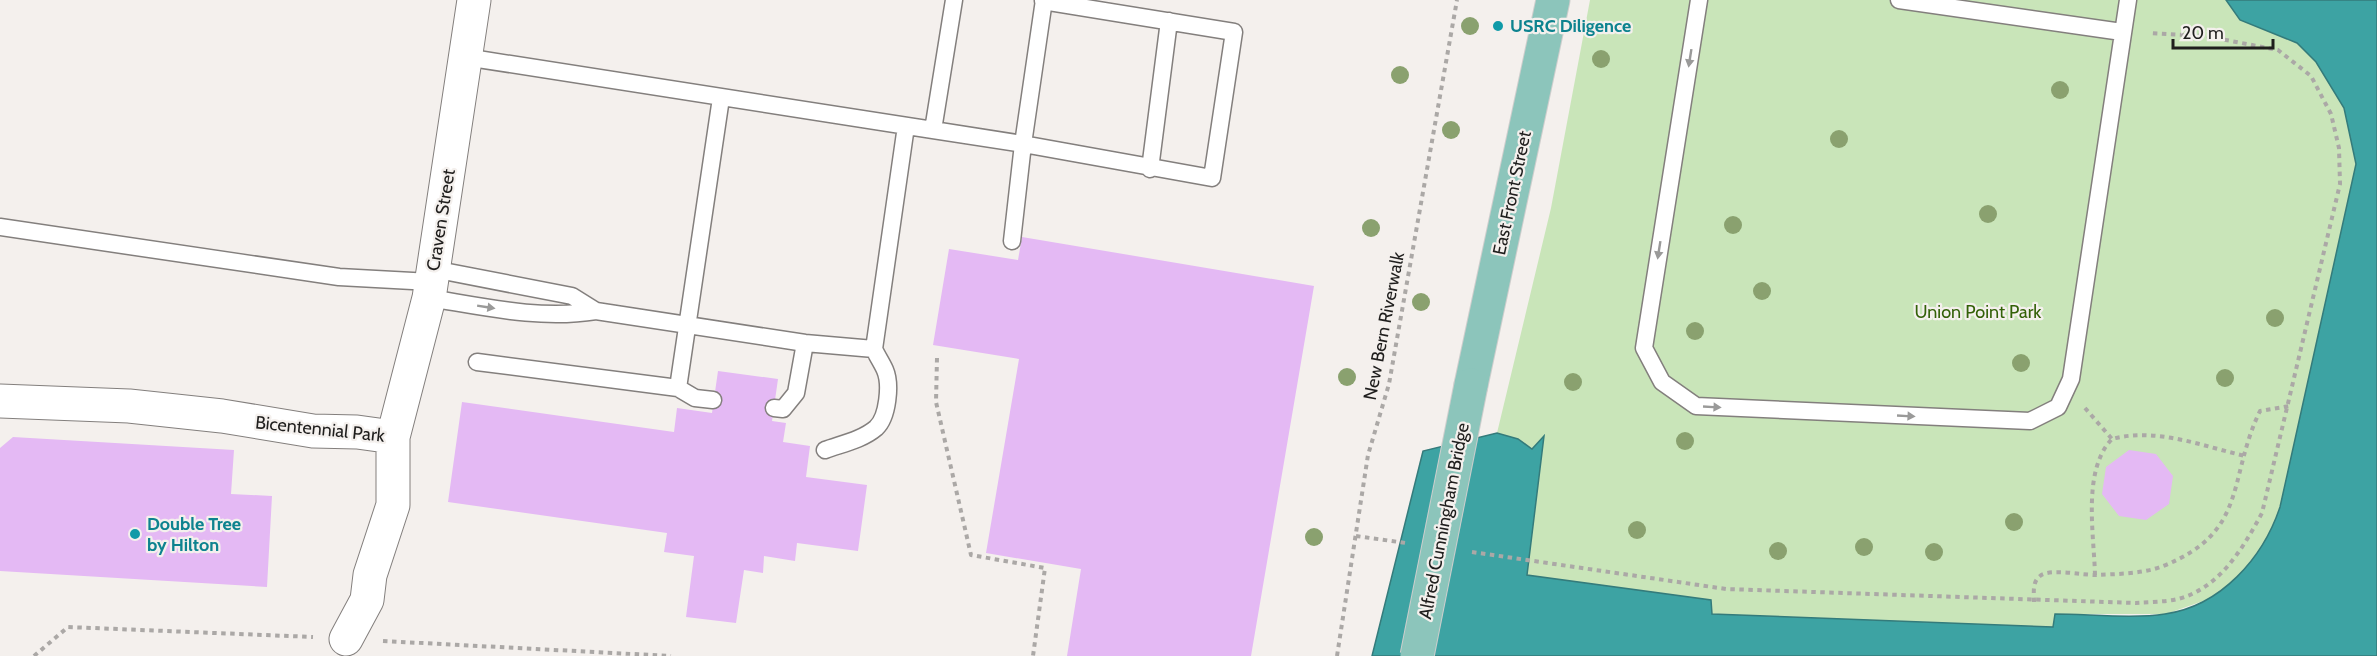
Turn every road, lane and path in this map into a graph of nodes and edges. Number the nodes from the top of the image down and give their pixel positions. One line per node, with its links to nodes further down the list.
1 (474, 0): 11 (street, Craven Street)
2 (954, 0): 14 (lane)
3 (1457, 0): 41 (path, New Bern Riverwalk)
4 (1553, 0): 26 (main road, East Front Street)
5 (1699, 0): 28 (lane, one-way to 28)
6 (1899, 0): 10 (lane)
7 (2128, 0): 10 (lane)
8 (1043, 1): 9 (lane); 15 (lane)
9 (1169, 21): 16 (lane); 16 (lane)
10 (2122, 32): 28 (lane)
11 (465, 57): 12 (lane); 19 (street, Craven Street)
12 (721, 98): 13 (lane); 21 (lane)
13 (906, 126): 14 (lane); 23 (lane)
14 (933, 130): 15 (lane)
15 (1023, 144): 16 (lane); 18 (lane)
16 (1150, 169)
17 (0, 227): 19 (lane)
18 (1012, 242)
19 (431, 283): 20 (lane); 20 (lane, one-way to 20); 33 (street, Craven Street)
20 (597, 311): 21 (lane)
21 (687, 326): 22 (lane); 27 (lane)
22 (805, 343): 23 (lane); 32 (lane)
23 (874, 349): 35 (lane)
24 (937, 358): 40 (path)
25 (477, 362): 27 (lane)
26 (1472, 386): 42 (main road, Alfred Cunningham Bridge, bridge)
27 (678, 388): 29 (lane)
28 (2067, 388): 34 (path)
29 (714, 400)
30 (0, 401): 33 (street, Bicentennial Park)
31 (2289, 406): 36 (path)
32 (774, 408)
33 (393, 437): 39 (street, Bicentennial Park)
34 (2112, 439): 36 (path); 37 (path)
35 (825, 450)
36 (2245, 456): 37 (path)
37 (2095, 575): 38 (path)
38 (2034, 602)
39 (346, 639)
40 (1034, 656)
41 (1337, 656)
42 (1417, 656)

